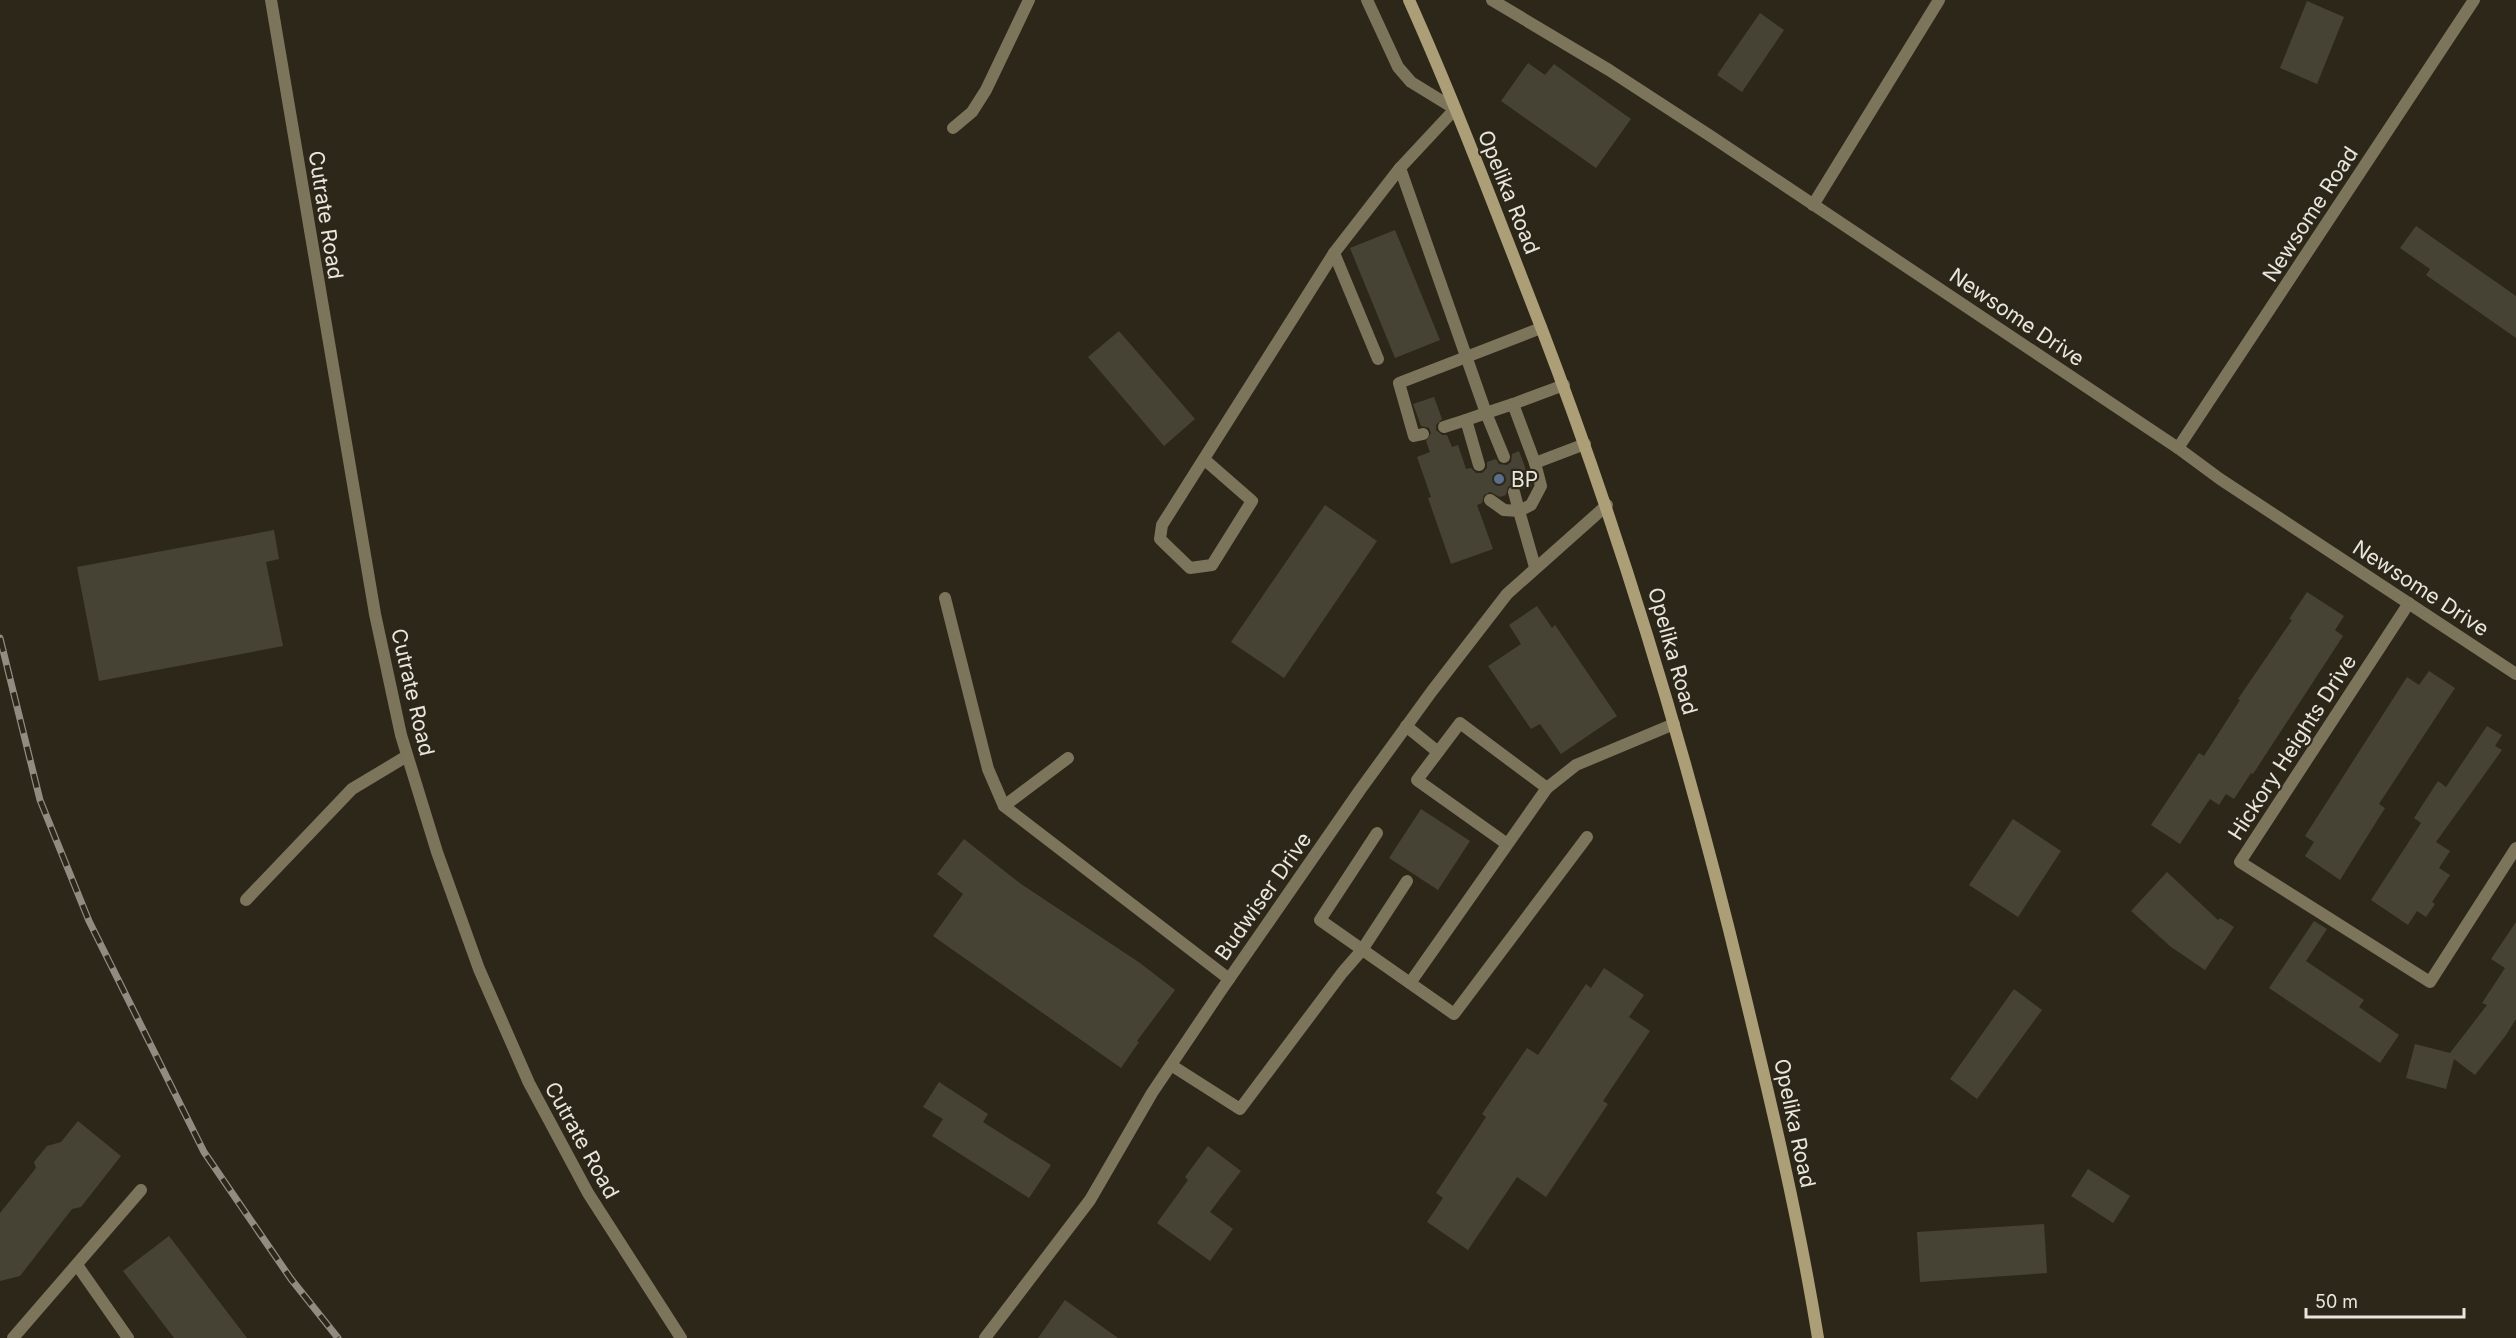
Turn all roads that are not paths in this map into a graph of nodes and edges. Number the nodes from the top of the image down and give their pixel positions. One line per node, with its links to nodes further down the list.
1 (271, 0): 39 (street, Cutrate Road)
2 (1029, 0): 9 (street)
3 (1367, 0): 8 (street)
4 (1409, 0): 8 (main road, Opelika Road)
5 (1492, 0): 11 (street, Newsome Drive)
6 (1939, 0): 11 (street)
7 (2474, 0): 23 (street, Newsome Road)
8 (1455, 109): 10 (street); 13 (main road, Opelika Road)
9 (953, 128)
10 (1400, 168): 12 (street); 14 (street)
11 (1813, 205): 23 (street, Newsome Drive)
12 (1334, 253): 15 (street); 25 (street)
13 (1541, 328): 14 (street); 16 (main road, Opelika Road)
14 (1468, 357): 18 (street); 21 (street)
15 (1378, 359)
16 (1564, 385): 17 (street); 22 (main road, Opelika Road)
17 (1513, 404): 18 (street); 26 (street)
18 (1486, 413): 19 (street); 24 (street)
19 (1466, 420): 20 (street); 27 (street)
20 (1444, 427)
21 (1423, 434)
22 (1585, 444): 26 (street); 30 (main road, Opelika Road)
23 (2178, 448): 34 (street, Newsome Drive)
24 (1504, 457)
25 (1205, 460): 25 (street)
26 (1534, 463): 31 (street)
27 (1479, 465)
28 (1514, 492): 31 (street)
29 (1490, 500): 31 (street)
30 (1607, 505): 32 (street, Budwiser Drive); 36 (main road, Opelika Road)
31 (1519, 511): 32 (street)
32 (1535, 567): 37 (street, Budwiser Drive)
33 (945, 598): 42 (street)
34 (2409, 603): 35 (street, Newsome Drive); 46 (street, Hickory Heights Drive)
35 (2516, 674)
36 (1674, 724): 41 (street); 59 (main road, Opelika Road)
37 (1406, 726): 38 (street); 50 (street, Budwiser Drive)
38 (1438, 753): 41 (street); 45 (street)
39 (407, 756): 48 (street); 57 (street, Cutrate Road)
40 (1068, 758): 42 (street)
41 (1547, 788): 45 (street)
42 (1004, 806): 50 (street)
43 (1377, 833): 49 (street)
44 (1587, 837): 51 (street)
45 (1507, 844): 51 (street)
46 (2516, 848)
47 (1407, 881): 49 (street)
48 (246, 900)
49 (1362, 950): 51 (street); 52 (street)
50 (1229, 979): 52 (street, Budwiser Drive)
51 (1410, 982)
52 (1171, 1065): 58 (street, Budwiser Drive)
53 (141, 1190): 54 (street)
54 (77, 1265): 55 (street); 56 (street)
55 (13, 1338)
56 (128, 1338)
57 (681, 1338)
58 (985, 1338)
59 (1818, 1338)

